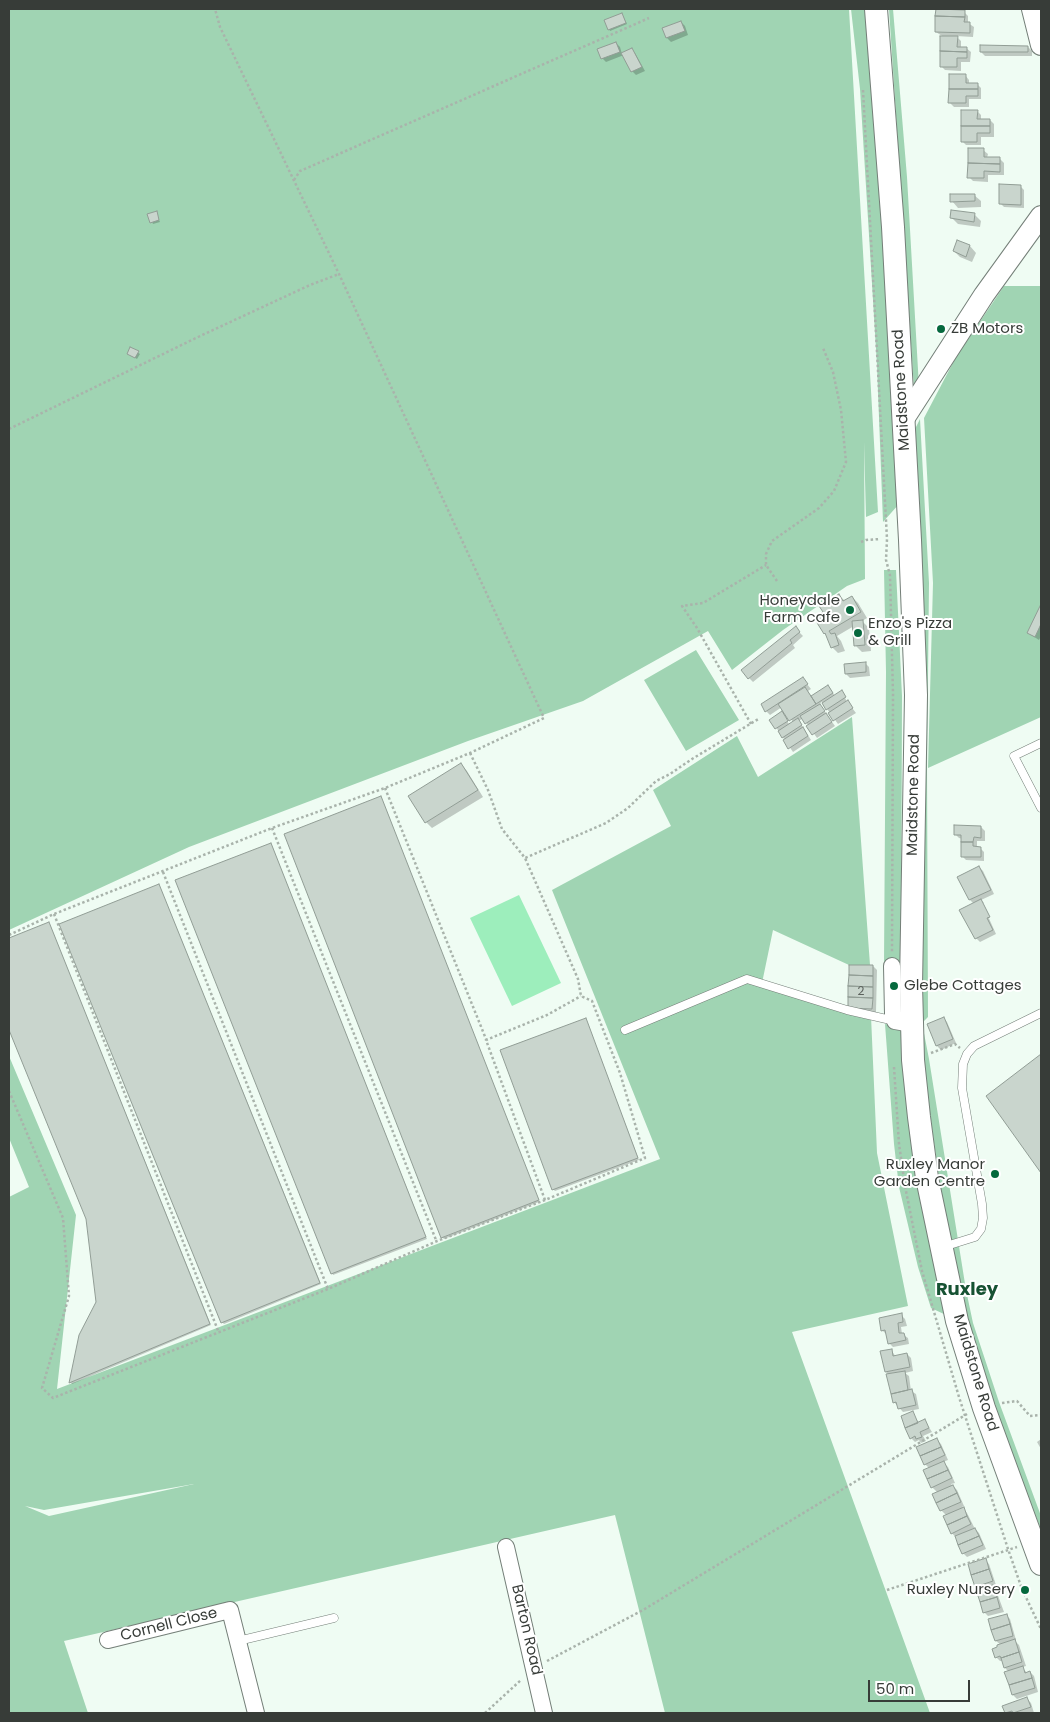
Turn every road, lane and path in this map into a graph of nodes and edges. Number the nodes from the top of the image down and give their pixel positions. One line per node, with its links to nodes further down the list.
1 (215, 9): 7 (path)
2 (876, 9): 11 (main road, Maidstone Road)
3 (1032, 9): 5 (street)
4 (649, 18): 7 (path)
5 (1041, 45)
6 (862, 82): 28 (path)
7 (294, 180): 9 (path)
8 (1041, 216): 11 (street)
9 (338, 274): 12 (path); 20 (path)
10 (823, 348): 15 (path)
11 (904, 419): 31 (main road, Maidstone Road)
12 (9, 429)
13 (880, 539): 14 (path)
14 (861, 542)
15 (766, 565): 16 (path); 18 (path)
16 (777, 581)
17 (760, 718): 18 (path)
18 (751, 724): 24 (path)
19 (1041, 743): 22 (lane)
20 (470, 753): 21 (path); 24 (path)
21 (385, 788): 23 (path); 33 (path)
22 (1041, 808)
23 (272, 828): 25 (path); 38 (path)
24 (526, 858): 29 (path)
25 (163, 872): 26 (path); 40 (path)
26 (54, 914): 27 (path); 41 (path)
27 (9, 936)
28 (892, 966): 31 (street)
29 (581, 996): 33 (path); 37 (path)
30 (1041, 1013): 34 (lane)
31 (904, 1022): 32 (lane); 35 (main road, Maidstone Road)
32 (625, 1030)
33 (486, 1040): 37 (path)
34 (967, 1054): 35 (path); 39 (lane)
35 (913, 1060): 39 (main road, Maidstone Road)
36 (9, 1091): 41 (path)
37 (545, 1200): 38 (path)
38 (437, 1241): 40 (path)
39 (941, 1248): 42 (main road, Maidstone Road)
40 (328, 1289): 41 (path)
41 (219, 1333)
42 (983, 1407): 43 (path); 44 (main road, Maidstone Road); 51 (path)
43 (1041, 1415)
44 (1033, 1542): 46 (main road, Maidstone Road); 47 (path)
45 (506, 1547): 51 (street, Barton Road)
46 (1041, 1564)
47 (887, 1590)
48 (334, 1618): 50 (lane)
49 (108, 1640): 50 (street, Cornell Close)
50 (238, 1641): 52 (street)
51 (535, 1668): 53 (path); 54 (street, Barton Road)
52 (256, 1713)
53 (485, 1713)
54 (544, 1713)

